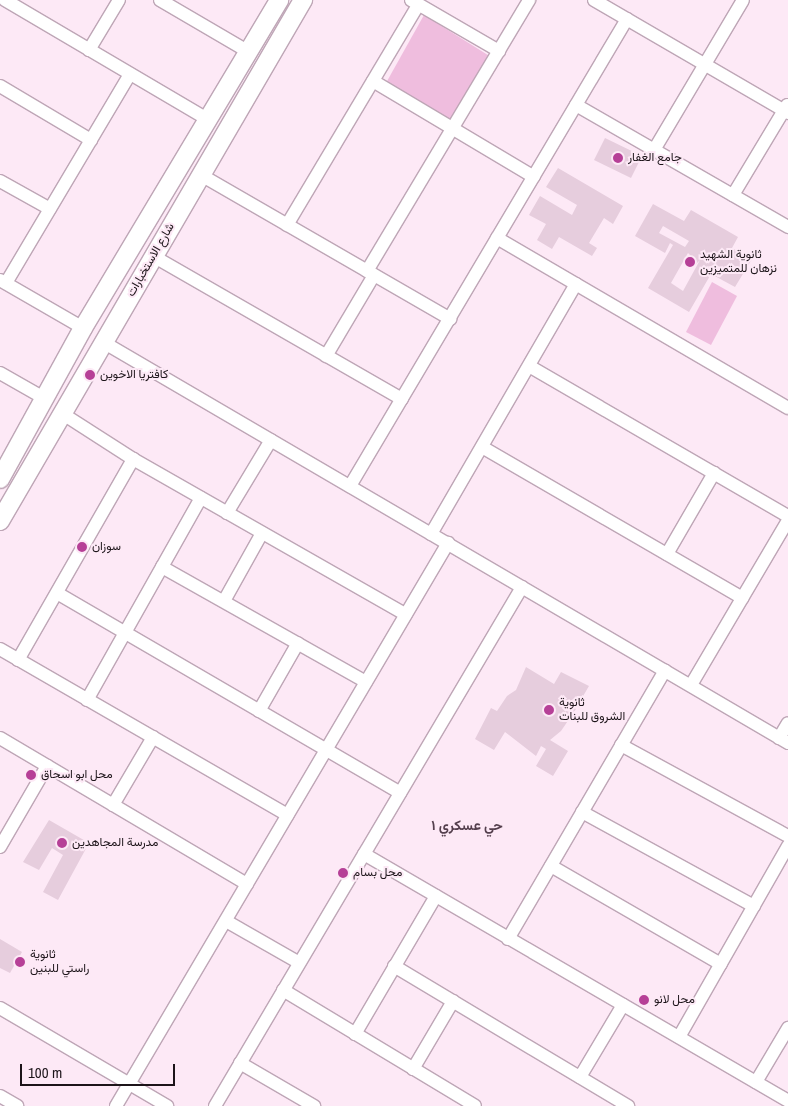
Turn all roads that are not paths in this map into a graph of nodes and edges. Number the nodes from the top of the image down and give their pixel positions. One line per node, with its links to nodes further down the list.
1 (4, 0): 11 (street)
2 (119, 0): 11 (street)
3 (279, 0): 13 (main road, شارع الاستخبارات)
4 (303, 0): 24 (main road, شارع الاستخبارات)
5 (529, 0): 12 (street)
6 (594, 0): 10 (street)
7 (743, 0): 14 (street)
8 (166, 2): 13 (street)
9 (415, 2): 12 (street); 16 (street)
10 (627, 19): 14 (street); 18 (street)
11 (89, 50): 15 (street)
12 (499, 51): 21 (street)
13 (249, 52): 20 (main road, شارع الاستخبارات)
14 (705, 65): 19 (street); 23 (street)
15 (130, 74): 20 (street); 22 (street)
16 (373, 81): 21 (street); 29 (street)
17 (0, 86): 22 (street)
18 (576, 105): 23 (street); 25 (street)
19 (787, 109): 27 (street)
20 (209, 120): 35 (main road, شارع الاستخبارات)
21 (452, 128): 25 (street); 33 (street)
22 (90, 140): 28 (street)
23 (654, 150): 27 (street)
24 (200, 175): 29 (street); 32 (main road, شارع الاستخبارات)
25 (534, 177): 31 (street)
26 (0, 180): 28 (street)
27 (733, 195): 30 (street)
28 (50, 209): 34 (street)
29 (287, 225): 33 (street)
30 (788, 227)
31 (498, 238): 36 (street); 38 (street)
32 (153, 256): 37 (main road, شارع الاستخبارات); 41 (street)
33 (371, 273): 38 (street); 41 (street)
34 (3, 281): 39 (street)
35 (112, 284): 37 (main road); 39 (main road, شارع الاستخبارات)
36 (576, 284): 42 (street); 46 (street)
37 (131, 294): 40 (main road, شارع الاستخبارات)
38 (450, 319): 45 (street)
39 (83, 328): 44 (main road, شارع الاستخبارات)
40 (103, 342): 47 (main road, شارع الاستخبارات); 48 (street)
41 (326, 356): 45 (street)
42 (529, 366): 49 (street); 52 (street)
43 (0, 373): 44 (street)
44 (44, 398): 51 (main road, شارع الاستخبارات)
45 (402, 399): 53 (street)
46 (788, 408)
47 (63, 414): 50 (street); 58 (main road, شارع الاستخبارات)
48 (271, 440): 53 (street); 55 (street)
49 (482, 446): 60 (street); 62 (street)
50 (133, 459): 54 (street); 65 (street)
51 (2, 470)
52 (714, 473): 56 (street); 62 (street)
53 (350, 486): 60 (street)
54 (201, 498): 55 (street); 63 (street)
55 (227, 513): 59 (street)
56 (788, 516)
57 (788, 520): 66 (street)
58 (0, 521)
59 (262, 533): 67 (street); 68 (street)
60 (431, 534): 61 (street)
61 (448, 543): 64 (street); 68 (street)
62 (667, 554): 66 (street)
63 (162, 567): 67 (street); 69 (street)
64 (522, 587): 73 (street); 85 (street)
65 (57, 593): 69 (street); 72 (street)
66 (742, 598): 75 (street)
67 (224, 601): 70 (street)
68 (406, 615): 74 (street)
69 (125, 633): 76 (street); 77 (street)
70 (298, 643): 74 (street); 77 (street)
71 (0, 649): 72 (street)
72 (18, 660): 76 (street)
73 (665, 670): 75 (street); 82 (street)
74 (366, 682): 83 (street)
75 (691, 685): 81 (street)
76 (87, 700): 79 (street)
77 (259, 711): 83 (street)
78 (788, 723): 81 (street)
79 (153, 737): 86 (street); 88 (street)
80 (0, 738): 84 (street)
81 (784, 740)
82 (621, 745): 87 (street); 89 (street)
83 (326, 750): 85 (street); 88 (street)
84 (47, 766): 86 (street); 91 (street)
85 (400, 793): 92 (street)
86 (112, 804): 94 (street)
87 (582, 812): 93 (street); 96 (street)
88 (288, 815): 94 (street)
89 (788, 836)
90 (788, 846): 96 (street)
91 (0, 847)
92 (364, 854): 95 (street); 99 (street)
93 (551, 866): 98 (street); 100 (street)
94 (247, 884): 97 (street)
95 (436, 896): 98 (street); 101 (street)
96 (754, 906): 100 (street)
97 (226, 921): 99 (street); 113 (street)
98 (508, 939): 104 (street)
99 (298, 962): 102 (street)
100 (721, 964): 108 (street)
101 (394, 966): 103 (street); 107 (street)
102 (283, 990): 107 (street); 109 (street)
103 (453, 1001): 110 (street); 111 (street)
104 (623, 1004): 108 (street); 111 (street)
105 (0, 1008): 113 (street)
106 (788, 1028): 112 (street)
107 (355, 1034): 110 (street)
108 (679, 1037): 112 (street)
109 (240, 1064): 119 (street); 120 (street)
110 (412, 1069): 121 (street)
111 (580, 1077): 122 (street)
112 (756, 1082): 115 (street)
113 (129, 1084): 117 (street); 118 (street)
114 (0, 1096): 116 (street)
115 (788, 1100)
116 (17, 1106)
117 (116, 1106)
118 (167, 1106)
119 (215, 1106)
120 (313, 1106)
121 (475, 1106)
122 (628, 1106)

